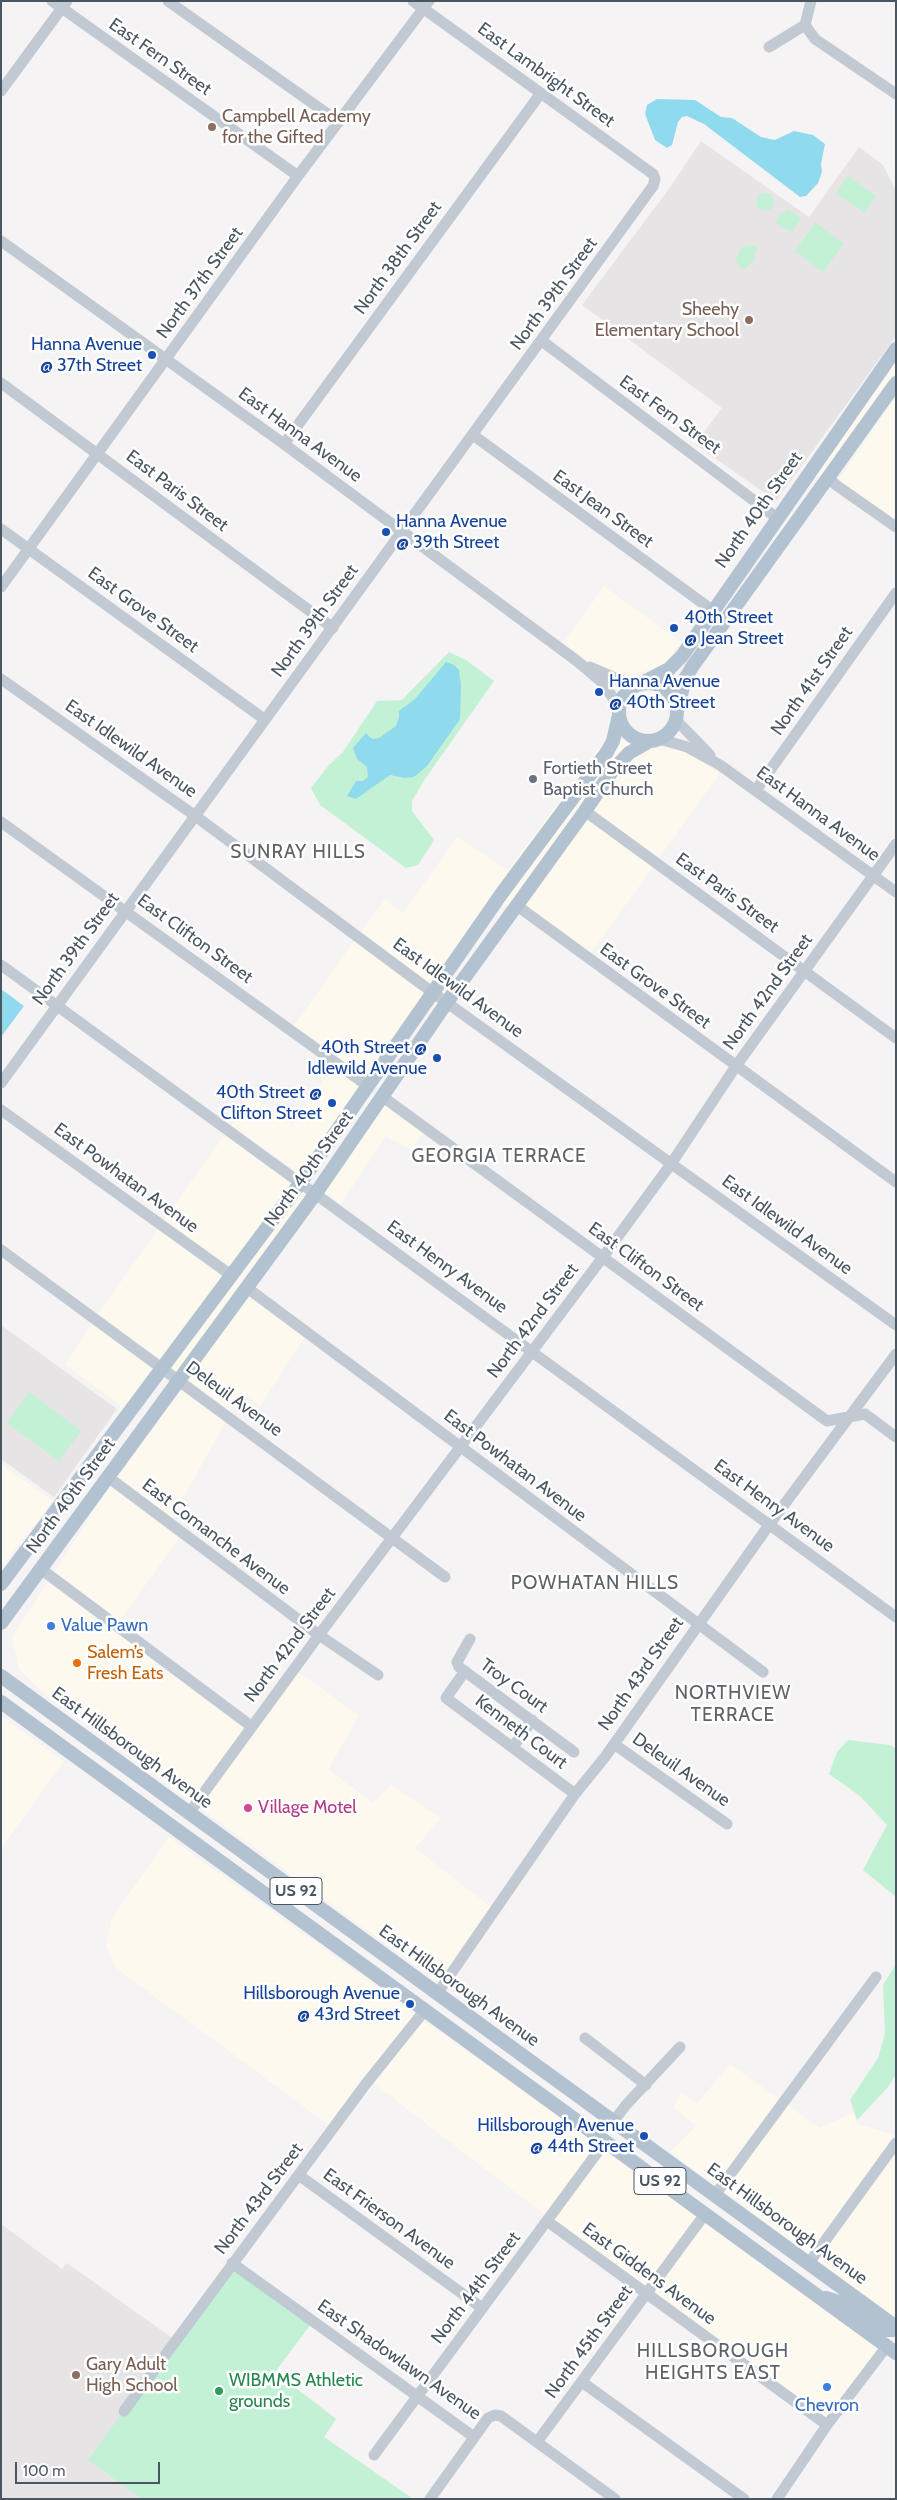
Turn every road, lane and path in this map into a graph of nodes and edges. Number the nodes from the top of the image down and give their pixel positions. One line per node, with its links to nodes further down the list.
1 (52, 1): 5 (street, East Fern Street)
2 (168, 1): 12 (street)
3 (413, 1): 6 (street, East Lambright Street)
4 (811, 1): 7 (street)
5 (64, 5): 9 (street); 13 (street, East Fern Street)
6 (426, 5): 10 (street, East Lambright Street); 12 (street, North 37th Street)
7 (805, 25): 8 (street); 11 (street)
8 (769, 47)
9 (1, 91)
10 (541, 93): 14 (street, East Lambright Street); 22 (street, North 38th Street)
11 (896, 94)
12 (339, 122): 13 (street, North 37th Street)
13 (298, 176): 18 (street, North 37th Street)
14 (655, 179): 16 (street, North 39th Street)
15 (1, 241): 18 (street, East Hanna Avenue)
16 (542, 341): 21 (street, North 39th Street); 25 (street, East Fern Street)
17 (896, 349): 25 (main road, North 40th Street)
18 (166, 360): 22 (street, East Hanna Avenue); 23 (street, North 37th Street)
19 (1, 383): 23 (street, East Paris Street)
20 (896, 383): 24 (main road, North 40th Street)
21 (473, 435): 28 (street, North 39th Street); 33 (street, East Jean Street)
22 (284, 444): 28 (street, East Hanna Avenue)
23 (99, 454): 29 (street, North 37th Street); 34 (street, East Paris Street)
24 (828, 477): 26 (street); 30 (main road, North 40th Street)
25 (777, 518): 30 (main road); 33 (main road, North 40th Street)
26 (896, 527)
27 (1, 529): 29 (street, East Grove Street)
28 (402, 531): 34 (street, North 39th Street); 35 (street, East Hanna Avenue)
29 (29, 549): 31 (street, North 37th Street); 40 (street, East Grove Street)
30 (764, 566): 39 (main road, North 40th Street)
31 (1, 587)
32 (896, 593): 43 (street, North 41st Street)
33 (712, 610): 37 (main road, North 40th Street)
34 (332, 628): 40 (street, North 39th Street)
35 (577, 661): 37 (street, East Hanna Avenue); 38 (street, East Hanna Avenue)
36 (1, 678): 45 (street, East Idlewild Avenue)
37 (639, 684): 38 (main road); 39 (main road)
38 (619, 711): 41 (main road); 54 (main road, North 40th Street)
39 (677, 716): 41 (main road); 42 (street, East Hanna Avenue)
40 (264, 719): 45 (street, North 39th Street)
41 (655, 740): 42 (street, East Hanna Avenue); 44 (main road, North 40th Street)
42 (720, 765): 43 (street, East Hanna Avenue)
43 (756, 790): 48 (street, East Hanna Avenue)
44 (585, 812): 50 (main road, North 40th Street); 53 (street, East Paris Street)
45 (194, 816): 51 (street, North 39th Street); 54 (street, East Idlewild Avenue)
46 (1, 822): 51 (street, East Clifton Street)
47 (896, 844): 48 (street, North 42nd Street)
48 (873, 876): 49 (street, East Hanna Avenue); 53 (street, North 42nd Street)
49 (896, 892)
50 (516, 905): 55 (main road, North 40th Street); 58 (street, East Grove Street)
51 (125, 911): 56 (street, North 39th Street); 60 (street, East Clifton Street)
52 (1, 965): 56 (street, East Henry Avenue)
53 (805, 971): 57 (street, East Paris Street); 58 (street, North 42nd Street)
54 (432, 992): 55 (street, East Idlewild Avenue); 60 (main road, North 40th Street)
55 (447, 1002): 61 (main road, North 40th Street); 63 (street, East Idlewild Avenue)
56 (57, 1005): 59 (street, North 39th Street); 64 (street, East Henry Avenue)
57 (896, 1038)
58 (736, 1066): 63 (street, North 42nd Street); 65 (street, East Grove Street)
59 (1, 1083)
60 (368, 1086): 64 (main road, North 40th Street)
61 (383, 1097): 66 (main road, North 40th Street); 68 (street, East Clifton Street)
62 (1, 1110): 69 (street, East Powhatan Avenue)
63 (671, 1164): 68 (street, North 42nd Street); 71 (street, East Idlewild Avenue)
64 (301, 1182): 66 (street, East Henry Avenue); 69 (main road, North 40th Street)
65 (896, 1182)
66 (316, 1193): 70 (main road, North 40th Street); 72 (street, East Henry Avenue)
67 (1, 1250): 74 (street, Deleuil Avenue)
68 (603, 1257): 72 (street, North 42nd Street); 76 (street, East Clifton Street)
69 (231, 1275): 74 (main road, North 40th Street)
70 (246, 1287): 75 (main road, North 40th Street); 78 (street, East Powhatan Avenue)
71 (896, 1325)
72 (532, 1351): 78 (street, North 42nd Street); 80 (street, East Henry Avenue)
73 (896, 1354): 76 (street, North 43rd Street)
74 (163, 1368): 75 (street, Deleuil Avenue); 84 (main road, North 40th Street)
75 (179, 1380): 79 (main road, North 40th Street); 81 (street, Deleuil Avenue)
76 (849, 1419): 77 (street, East Clifton Street); 80 (street, North 43rd Street)
77 (896, 1437)
78 (460, 1447): 81 (street, North 42nd Street); 87 (street, East Powhatan Avenue)
79 (108, 1477): 82 (main road, North 40th Street); 88 (street, East Comanche Avenue)
80 (769, 1525): 85 (street, East Henry Avenue); 87 (street, North 43rd Street)
81 (392, 1538): 83 (street, Deleuil Avenue); 88 (street, North 42nd Street)
82 (40, 1569): 86 (main road, North 40th Street); 96 (street)
83 (445, 1577)
84 (1, 1584)
85 (896, 1617)
86 (1, 1623)
87 (698, 1623): 91 (street, East Powhatan Avenue); 97 (street, North 43rd Street)
88 (319, 1635): 92 (street, East Comanche Avenue); 96 (street, North 42nd Street)
89 (470, 1639): 90 (street, Troy Court)
90 (465, 1671): 95 (street, Troy Court); 98 (street, Kenneth Court)
91 (764, 1672)
92 (378, 1675)
93 (1, 1676): 101 (main road, East Hillsborough Avenue / US 92)
94 (1, 1702): 104 (main road, US 92)
95 (532, 1720): 98 (street); 99 (street, Troy Court)
96 (251, 1726): 101 (street, North 42nd Street)
97 (614, 1744): 100 (street, North 43rd Street); 102 (street, Deleuil Avenue)
98 (513, 1747): 100 (street, Kenneth Court)
99 (574, 1752)
100 (575, 1794): 105 (street, North 43rd Street)
101 (189, 1813): 105 (main road, East Hillsborough Avenue / US 92)
102 (727, 1824)
103 (876, 1977): 115 (street)
104 (397, 1990): 105 (main road); 106 (main road, US 92)
105 (437, 1994): 107 (main road, East Hillsborough Avenue / US 92)
106 (424, 2010): 107 (main road); 112 (main road, US 92); 114 (street, North 43rd Street)
107 (463, 2012): 111 (main road, East Hillsborough Avenue / US 92)
108 (585, 2038): 110 (street)
109 (680, 2047): 110 (street)
110 (646, 2086): 111 (street)
111 (614, 2122): 115 (main road, East Hillsborough Avenue / US 92)
112 (605, 2142): 116 (main road, US 92); 117 (street, North 44th Street)
113 (896, 2143): 119 (street)
114 (300, 2176): 118 (street, North 43rd Street); 122 (street, East Frierson Avenue)
115 (714, 2195): 119 (main road, East Hillsborough Avenue / US 92)
116 (705, 2214): 120 (street, North 45th Street); 121 (main road, US 92)
117 (547, 2221): 120 (street, East Giddens Avenue); 122 (street, North 44th Street)
118 (232, 2263): 126 (street, East Shadowlawn Avenue); 127 (street, North 43rd Street)
119 (809, 2263): 123 (main road, East Hillsborough Avenue / US 92)
120 (647, 2293): 125 (street, North 45th Street); 128 (street, East Giddens Avenue)
121 (818, 2296): 123 (main road); 124 (main road, US 92)
122 (482, 2308): 126 (street, North 44th Street)
123 (896, 2328)
124 (893, 2348): 128 (street)
125 (582, 2382): 130 (street, North 45th Street); 134 (street)
126 (417, 2396): 129 (street, East Shadowlawn Avenue); 131 (street, North 44th Street)
127 (124, 2410)
128 (827, 2425): 135 (street)
129 (474, 2437): 130 (street, East Shadowlawn Avenue); 132 (street)
130 (537, 2442): 133 (street, East Shadowlawn Avenue)
131 (374, 2455)
132 (430, 2499)
133 (616, 2499)
134 (744, 2499)
135 (777, 2499)

